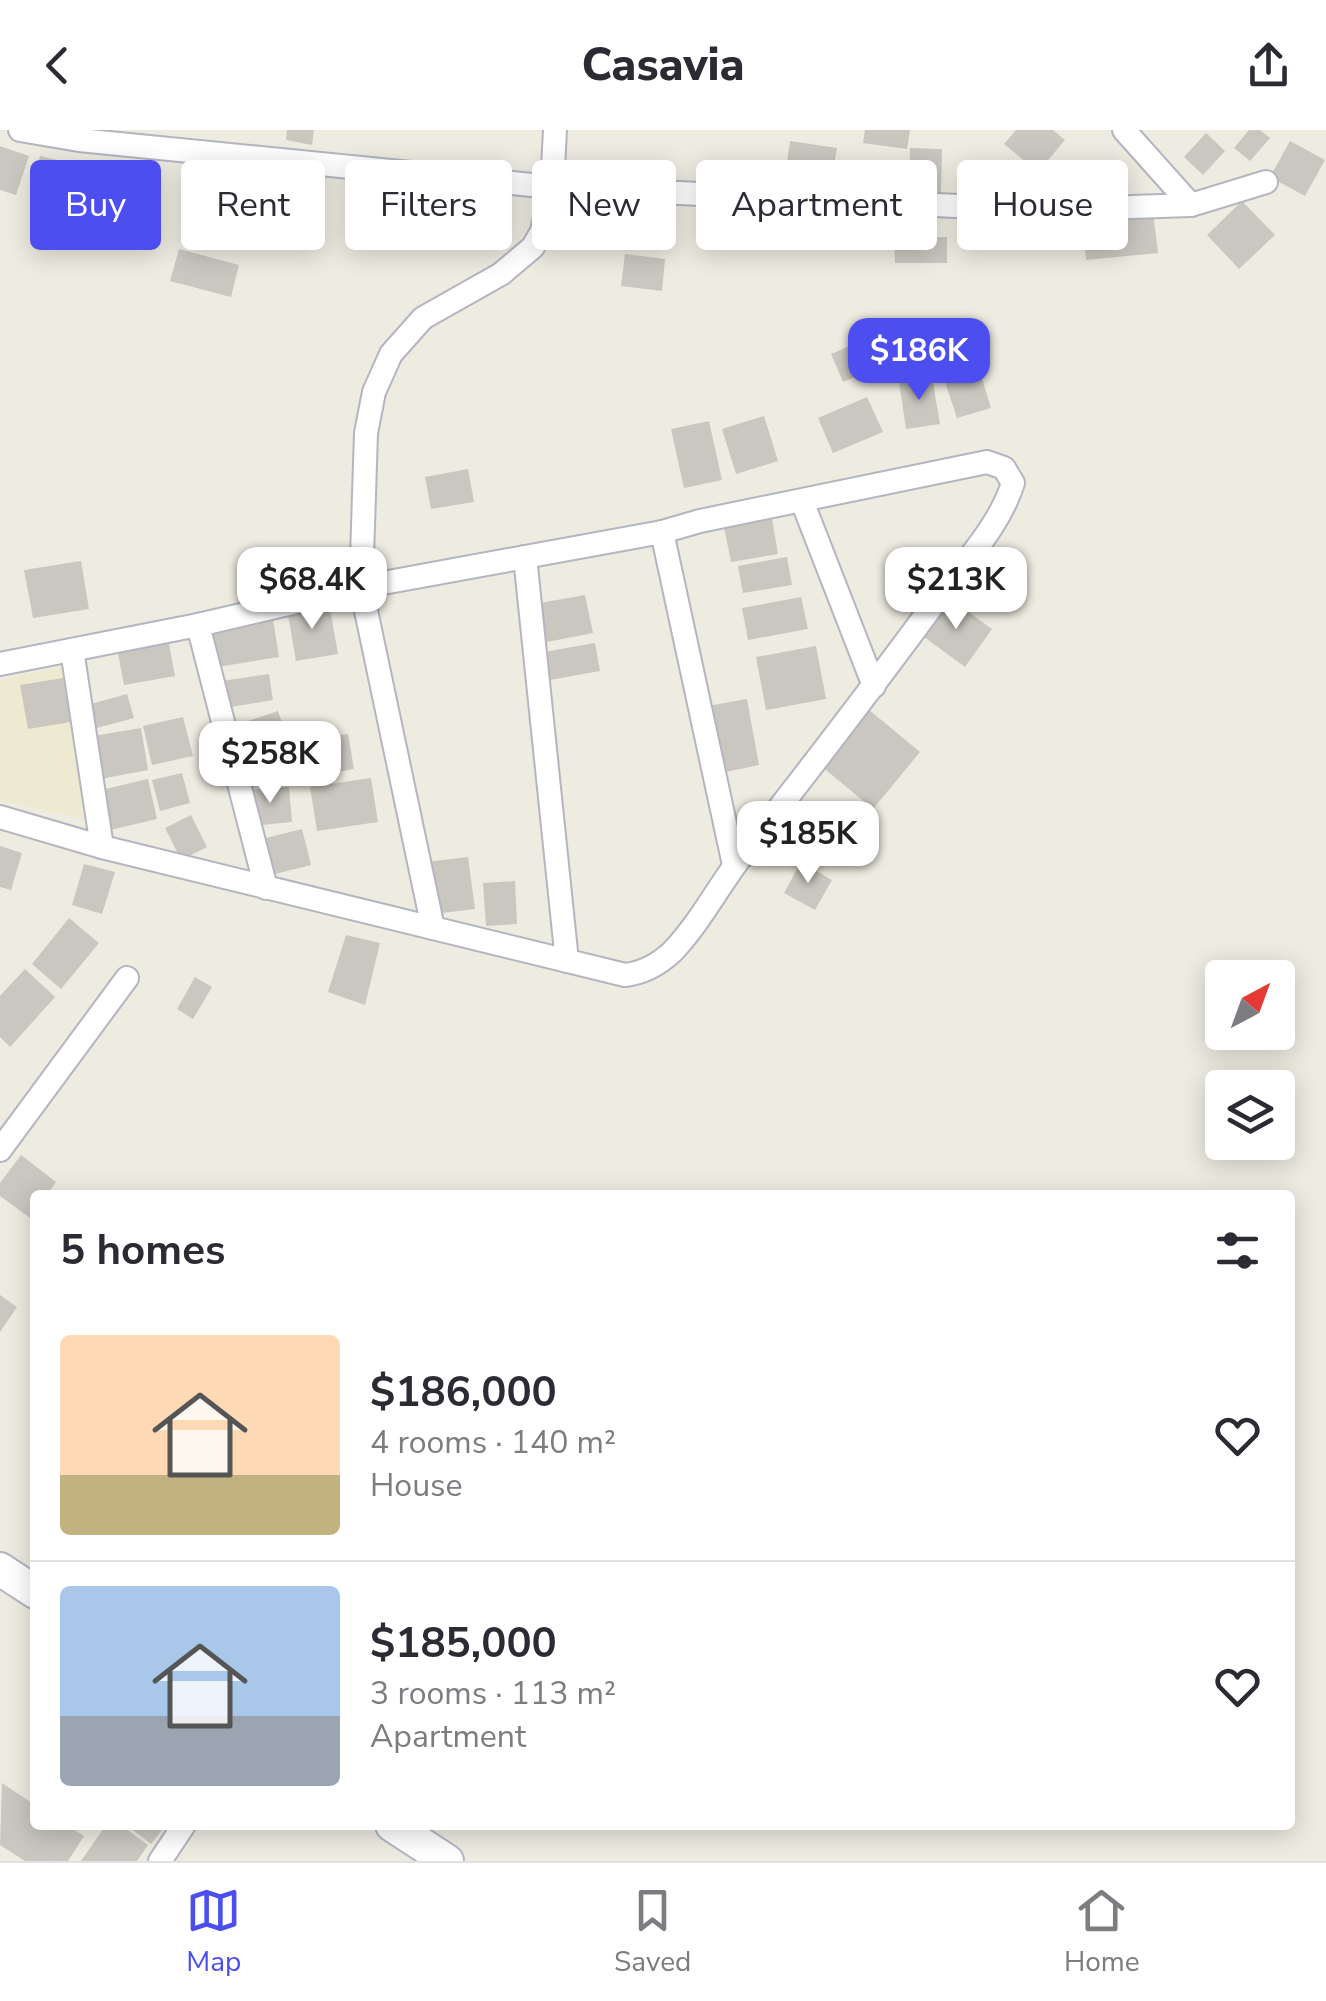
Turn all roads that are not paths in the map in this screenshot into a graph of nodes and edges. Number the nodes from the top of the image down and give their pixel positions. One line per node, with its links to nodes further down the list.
1 (20, 130): 6 (street)
2 (555, 130): 4 (street)
3 (1124, 130): 8 (street)
4 (553, 160)
5 (1266, 182): 8 (street)
6 (532, 185)
7 (676, 193): 8 (street)
8 (1190, 205)
9 (532, 248): 13 (street)
10 (802, 501): 11 (street); 17 (street); 17 (street)
11 (662, 532): 12 (street); 20 (street)
12 (524, 558): 13 (street); 23 (street)
13 (361, 587): 14 (street); 22 (street)
14 (198, 625): 15 (street); 21 (street)
15 (72, 650): 16 (street); 19 (street)
16 (0, 664)
17 (874, 686): 20 (street)
18 (0, 818): 19 (street)
19 (102, 847): 21 (street)
20 (734, 865): 23 (street)
21 (266, 888): 22 (street)
22 (433, 928): 23 (street)
23 (567, 960)
24 (127, 978): 25 (street)
25 (0, 1150)
26 (0, 1569): 27 (street)
27 (30, 1589)
28 (181, 1830): 30 (street)
29 (400, 1830): 31 (street)
30 (160, 1861)
31 (446, 1861)

